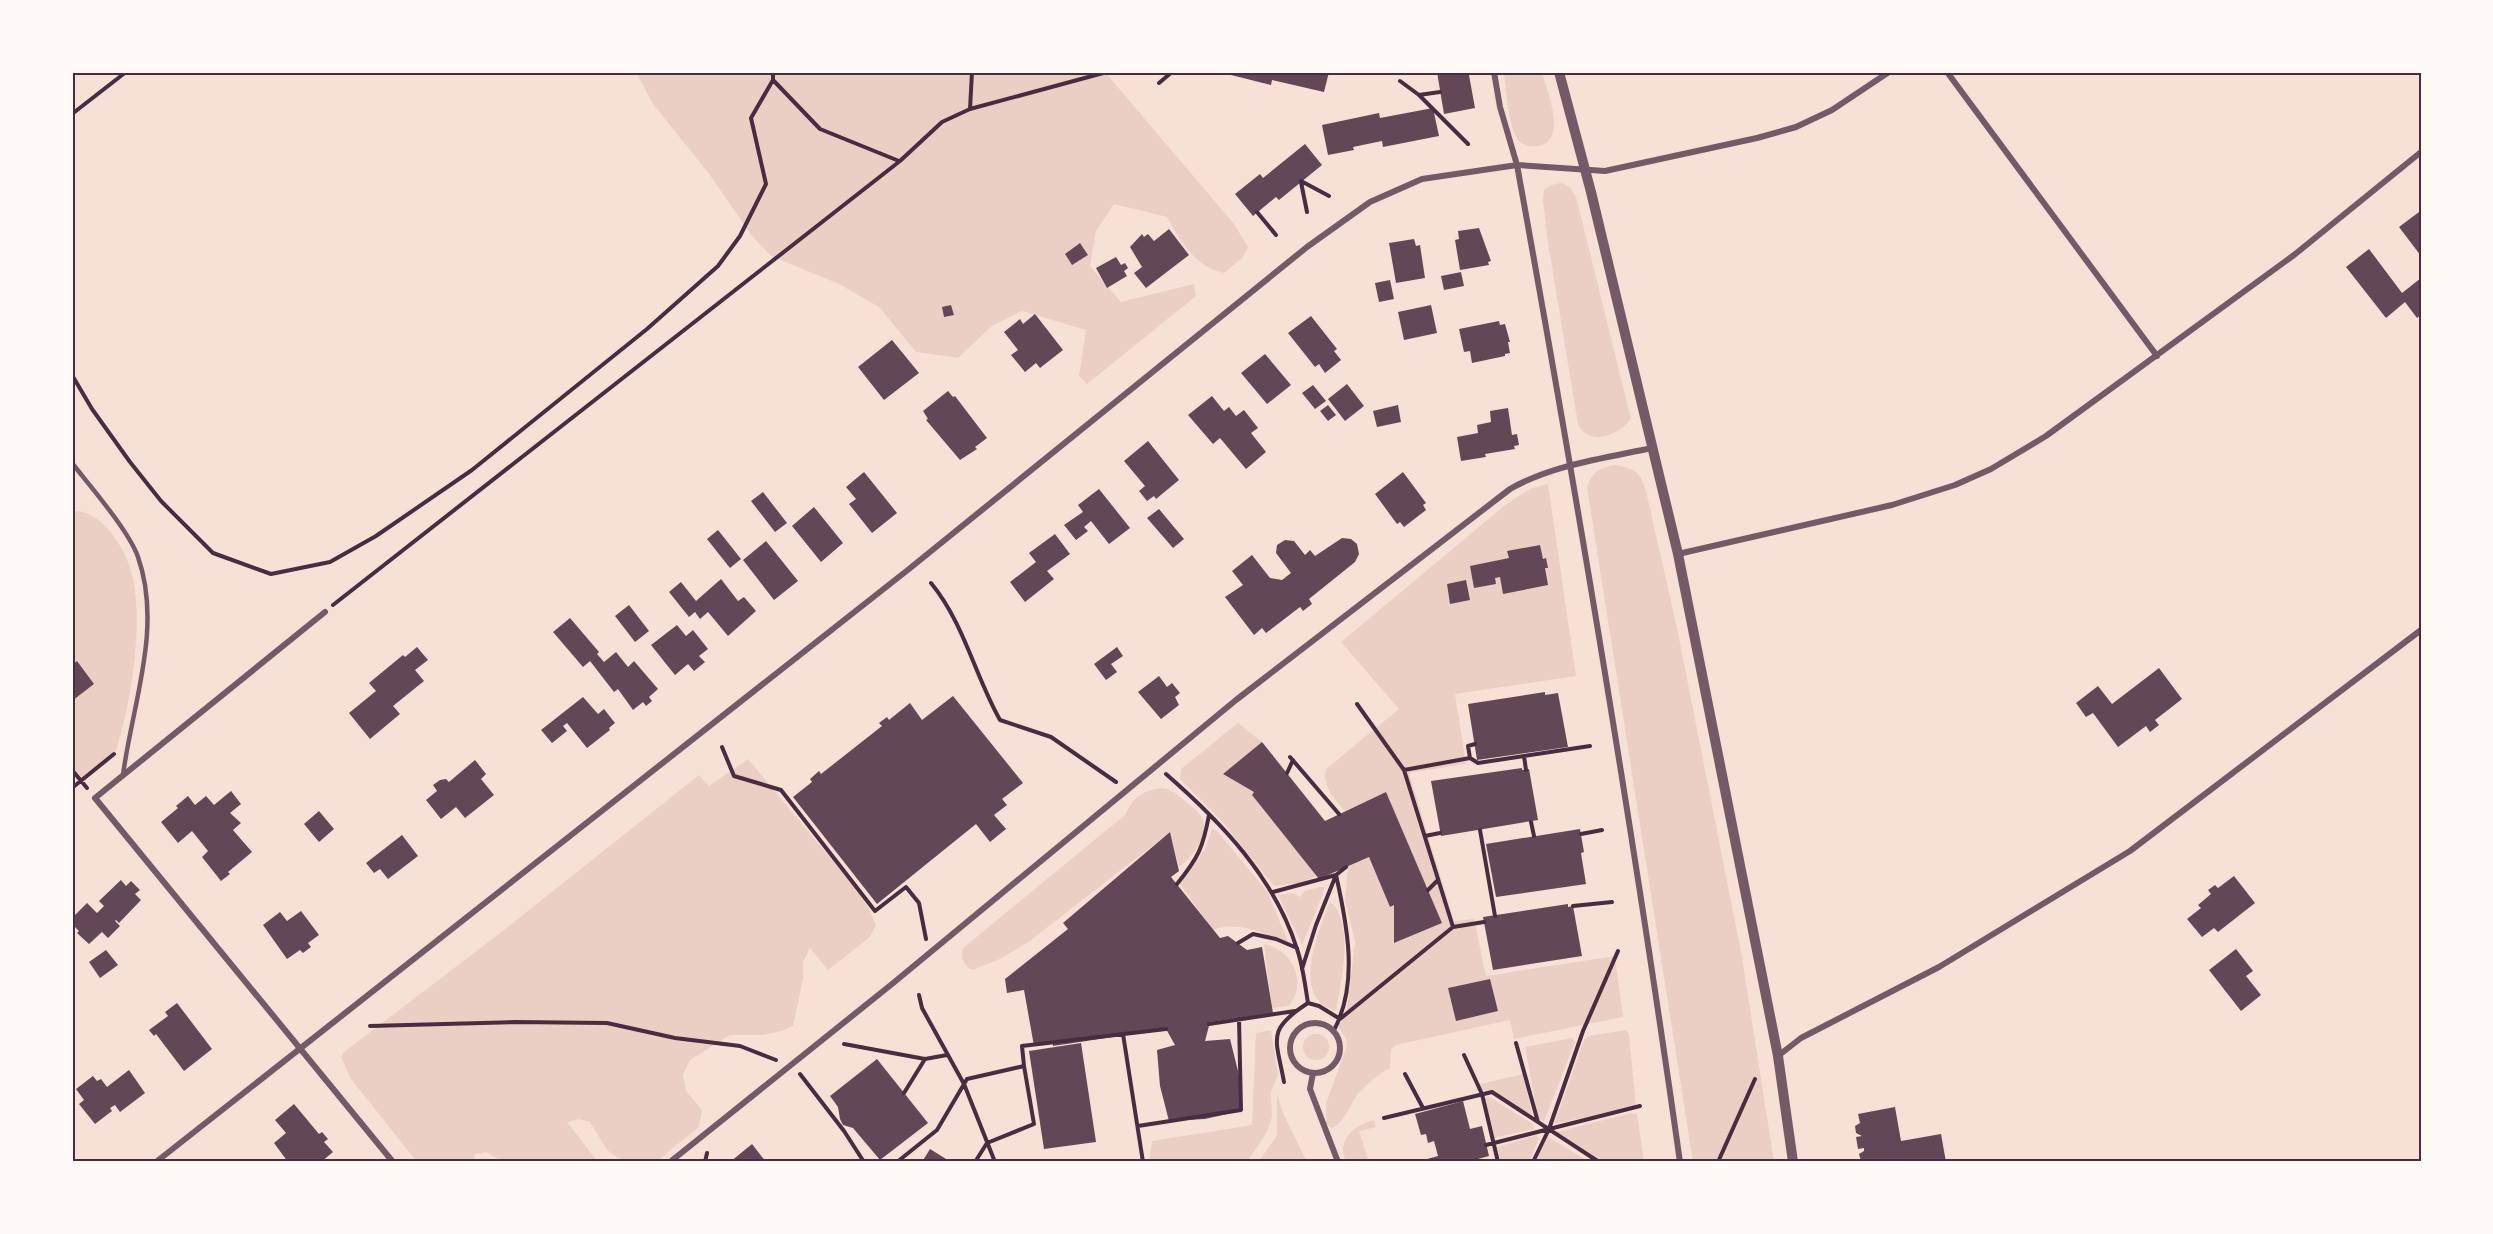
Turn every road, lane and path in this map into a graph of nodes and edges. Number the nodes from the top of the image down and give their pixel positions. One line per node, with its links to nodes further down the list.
1 (126, 72): 16 (path)
2 (773, 72): 10 (path)
3 (972, 72): 15 (path)
4 (1107, 72): 15 (path)
5 (1172, 72): 12 (path)
6 (1494, 72): 20 (street)
7 (1559, 72): 21 (street)
8 (1889, 72): 21 (street)
9 (1947, 72): 26 (street)
10 (773, 80): 19 (path); 27 (path)
11 (1400, 81): 14 (path)
12 (1159, 83)
13 (1440, 92): 14 (path)
14 (1419, 95): 17 (path)
15 (970, 109): 19 (path)
16 (72, 114)
17 (1467, 144)
18 (2421, 152): 26 (street)
19 (900, 161): 33 (path)
20 (1517, 165): 21 (street); 30 (street); 88 (street)
21 (1585, 169): 28 (street)
22 (1329, 196): 24 (path)
23 (1257, 212): 25 (path)
24 (1307, 212)
25 (1276, 235)
26 (2157, 356): 31 (street)
27 (72, 375)
28 (1652, 448): 30 (street); 31 (street)
29 (72, 463): 36 (lane)
30 (1571, 467): 42 (street); 126 (street)
31 (1678, 554): 91 (street)
32 (931, 583): 49 (path)
33 (325, 612): 47 (street)
34 (2421, 630): 91 (street)
35 (1357, 704): 44 (path)
36 (127, 744): 47 (lane); 48 (path)
37 (1474, 744): 41 (path)
38 (1590, 746): 40 (path)
39 (722, 747): 71 (path)
40 (1524, 756): 41 (path); 45 (path)
41 (1470, 758): 44 (path)
42 (1157, 766): 51 (path); 93 (street)
43 (72, 770): 48 (path)
44 (1404, 770): 58 (path)
45 (1526, 770)
46 (1287, 773): 52 (path)
47 (123, 776): 88 (street)
48 (80, 781): 50 (path)
49 (1120, 785)
50 (72, 788)
51 (1209, 814): 63 (path); 65 (path)
52 (1339, 814)
53 (1532, 822): 59 (path)
54 (1480, 830): 68 (path)
55 (1602, 830): 57 (path)
56 (1440, 833): 58 (path)
57 (1581, 834)
58 (1425, 836): 62 (path)
59 (1534, 836)
60 (1346, 867): 61 (path)
61 (1336, 875): 65 (path); 75 (path); 80 (path)
62 (1438, 880): 64 (path); 70 (path)
63 (1177, 884)
64 (1428, 890)
65 (1273, 892): 73 (path)
66 (1612, 902): 67 (path)
67 (1573, 906)
68 (1495, 916)
69 (1484, 922): 70 (path)
70 (1453, 927): 80 (path)
71 (927, 943)
72 (1238, 943): 73 (path)
73 (1297, 949): 75 (path)
74 (1618, 951): 108 (path)
75 (1302, 971): 77 (path)
76 (919, 995): 89 (path)
77 (1308, 1003): 78 (path); 80 (path)
78 (1297, 1010): 79 (path); 99 (path)
79 (1239, 1019): 81 (path); 107 (path)
80 (1340, 1019): 84 (path)
81 (1209, 1024)
82 (370, 1026): 93 (path)
83 (1166, 1029): 85 (path)
84 (1334, 1030): 95 (street); 95 (street)
85 (1123, 1035): 94 (path); 107 (path)
86 (1516, 1043): 106 (path)
87 (844, 1044): 92 (path)
88 (298, 1049): 113 (street); 114 (street)
89 (947, 1055): 92 (path); 100 (path)
90 (1464, 1055): 102 (path)
91 (1778, 1056): 128 (street)
92 (925, 1059): 101 (path)
93 (790, 1065): 115 (street)
94 (1024, 1066): 100 (path); 109 (path)
95 (1313, 1073): 122 (street)
96 (1406, 1074): 104 (path)
97 (803, 1077): 117 (path)
98 (1755, 1079): 127 (path)
99 (1284, 1082)
100 (964, 1084): 109 (path); 118 (path)
101 (904, 1093)
102 (1482, 1094): 104 (path); 106 (path); 110 (path)
103 (1640, 1106): 108 (path)
104 (1423, 1108): 105 (path)
105 (1384, 1118)
106 (1538, 1123): 108 (path)
107 (1138, 1125): 121 (path)
108 (1549, 1130): 110 (path); 124 (path); 125 (path)
109 (987, 1143): 119 (path); 120 (path)
110 (1493, 1144): 111 (path); 123 (path)
111 (1486, 1145)
112 (706, 1153): 116 (path)
113 (156, 1162)
114 (393, 1162)
115 (670, 1162)
116 (705, 1162)
117 (864, 1162)
118 (897, 1162)
119 (975, 1162)
120 (995, 1162)
121 (1143, 1162)
122 (1338, 1162)
123 (1498, 1162)
124 (1533, 1162)
125 (1599, 1162)
126 (1680, 1162)
127 (1718, 1162)
128 (1793, 1162)

